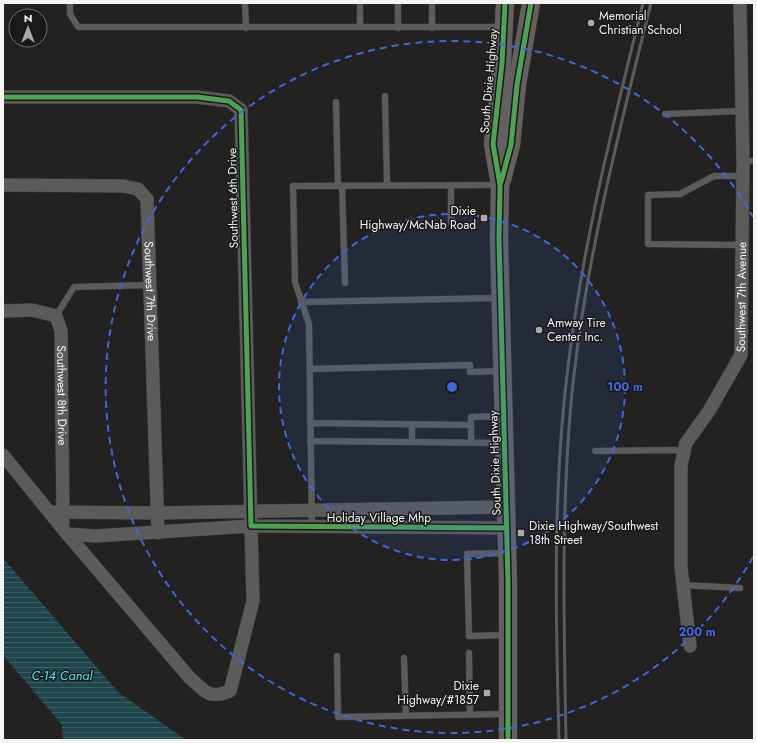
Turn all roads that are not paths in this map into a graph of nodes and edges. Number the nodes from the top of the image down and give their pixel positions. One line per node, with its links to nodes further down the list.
1 (70, 3): 10 (lane)
2 (246, 3): 10 (lane)
3 (360, 3): 9 (lane)
4 (398, 3): 11 (lane)
5 (432, 3): 12 (lane)
6 (505, 3): 13 (main road, South Dixie Highway)
7 (531, 3): 24 (main road, South Dixie Highway)
8 (740, 3): 17 (street, Southwest 7th Avenue)
9 (360, 27): 10 (lane); 11 (lane)
10 (246, 28)
11 (398, 28): 12 (lane)
12 (432, 28): 13 (lane)
13 (504, 28): 24 (main road, South Dixie Highway)
14 (385, 96): 22 (lane)
15 (3, 97): 49 (street, Southwest 6th Drive)
16 (336, 102): 25 (lane)
17 (742, 111): 18 (lane); 19 (street, Southwest 7th Avenue)
18 (665, 114)
19 (749, 161): 20 (street, Southwest 7th Avenue)
20 (743, 176): 27 (street, Southwest 7th Avenue); 27 (lane)
21 (3, 185): 29 (street, Southwest 7th Drive)
22 (387, 185): 23 (lane); 25 (lane)
23 (451, 185): 24 (lane); 26 (lane)
24 (500, 185): 30 (main road, South Dixie Highway)
25 (340, 186): 28 (lane); 31 (lane)
26 (451, 222)
27 (742, 244): 45 (street, Southwest 7th Avenue)
28 (345, 283)
29 (150, 285): 33 (lane); 52 (street, Southwest 7th Drive)
30 (501, 298): 31 (lane); 35 (main road, South Dixie Highway)
31 (301, 302): 34 (lane)
32 (3, 311): 33 (street)
33 (56, 316): 51 (street, Southwest 8th Drive)
34 (310, 369): 35 (lane); 37 (lane)
35 (502, 371): 36 (main road, South Dixie Highway)
36 (503, 416): 39 (lane); 43 (main road, South Dixie Highway)
37 (310, 423): 38 (lane); 40 (lane)
38 (412, 424): 39 (lane); 41 (lane)
39 (471, 425): 42 (lane)
40 (310, 441): 41 (lane); 48 (lane)
41 (412, 442): 42 (lane)
42 (471, 442): 43 (lane)
43 (504, 443): 47 (main road, South Dixie Highway)
44 (595, 451): 45 (lane)
45 (683, 452): 59 (street, Southwest 7th Avenue)
46 (3, 455): 50 (street)
47 (506, 507): 48 (street, Holiday Village Mhp); 55 (main road, South Dixie Highway)
48 (312, 510): 49 (street, Holiday Village Mhp); 54 (lane)
49 (250, 511): 52 (street, Holiday Village Mhp); 53 (street, Southwest 6th Drive)
50 (50, 512): 51 (street, Holiday Village Mhp); 56 (street)
51 (63, 513): 52 (street, Holiday Village Mhp); 56 (street, Southwest 8th Drive)
52 (157, 513): 57 (street, Southwest 7th Drive)
53 (250, 526): 54 (street, Holiday Village Mhp); 56 (street); 57 (street, Holiday Village Mhp)
54 (312, 527): 55 (street, Holiday Village Mhp)
55 (507, 528): 58 (main road, South Dixie Highway)
56 (65, 532): 57 (street, Holiday Village Mhp)
57 (158, 533)
58 (507, 552): 61 (main road, South Dixie Highway); 61 (lane)
59 (682, 585): 60 (lane); 62 (street, Southwest 7th Avenue)
60 (740, 588)
61 (508, 635): 67 (main road, South Dixie Highway)
62 (690, 646)
63 (469, 653): 66 (lane)
64 (337, 656): 68 (lane)
65 (404, 658): 68 (lane)
66 (470, 714): 67 (lane); 68 (lane)
67 (508, 714): 69 (main road, South Dixie Highway)
68 (406, 716)
69 (508, 740)

